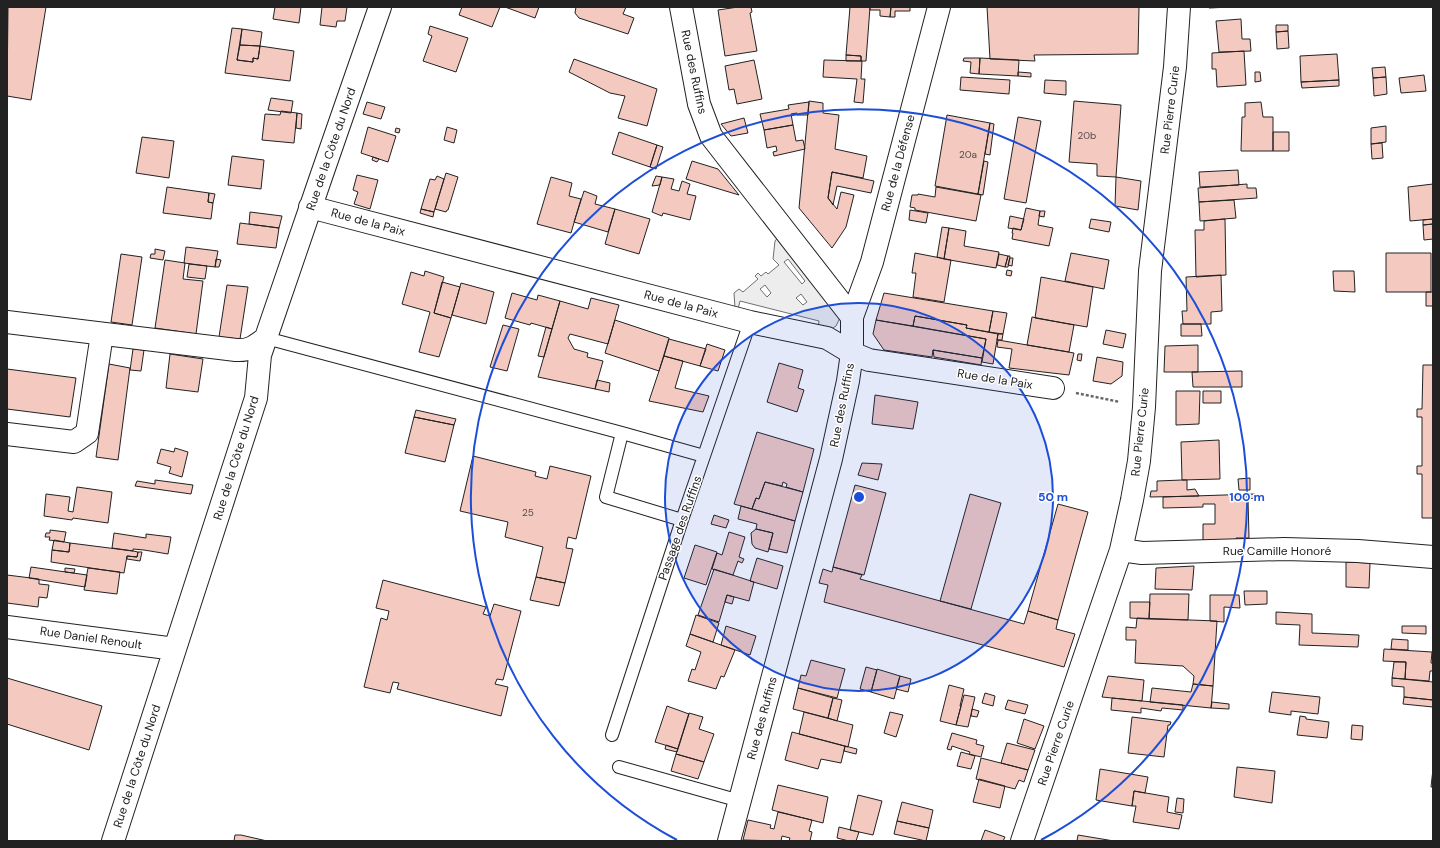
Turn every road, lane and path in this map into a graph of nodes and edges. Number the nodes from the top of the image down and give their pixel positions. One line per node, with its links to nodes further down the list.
1 (380, 7): 5 (street, Rue de la Côte du Nord)
2 (681, 7): 6 (street, Rue des Ruffins)
3 (939, 7): 6 (street, Rue de la Défense)
4 (1179, 7): 13 (street, Rue Pierre Curie)
5 (310, 207): 8 (street, Rue de la Paix); 10 (street, Rue de la Côte du Nord)
6 (852, 317): 11 (street, Rue des Ruffins)
7 (7, 322): 9 (street)
8 (750, 322): 11 (street, Rue de la Paix); 16 (lane, Passage des Ruffins)
9 (102, 334): 10 (street); 15 (street)
10 (266, 338): 14 (lane); 21 (street, Rue de la Côte du Nord)
11 (852, 353): 12 (street, Rue de la Paix); 24 (street, Rue des Ruffins)
12 (1053, 388): 13 (path)
13 (1144, 407): 18 (street, Rue Pierre Curie)
14 (622, 433): 16 (lane); 17 (lane)
15 (7, 434)
16 (704, 456): 17 (lane, Passage des Ruffins)
17 (682, 520): 22 (lane, Passage des Ruffins)
18 (1121, 550): 19 (street, Rue Camille Honoré); 27 (street, Rue Pierre Curie)
19 (1433, 557)
20 (7, 627): 21 (street, Rue Daniel Renoult)
21 (175, 649): 25 (street, Rue de la Côte du Nord)
22 (612, 735)
23 (620, 767): 24 (lane)
24 (740, 801): 26 (street, Rue des Ruffins)
25 (113, 841)
26 (729, 841)
27 (1022, 841)

